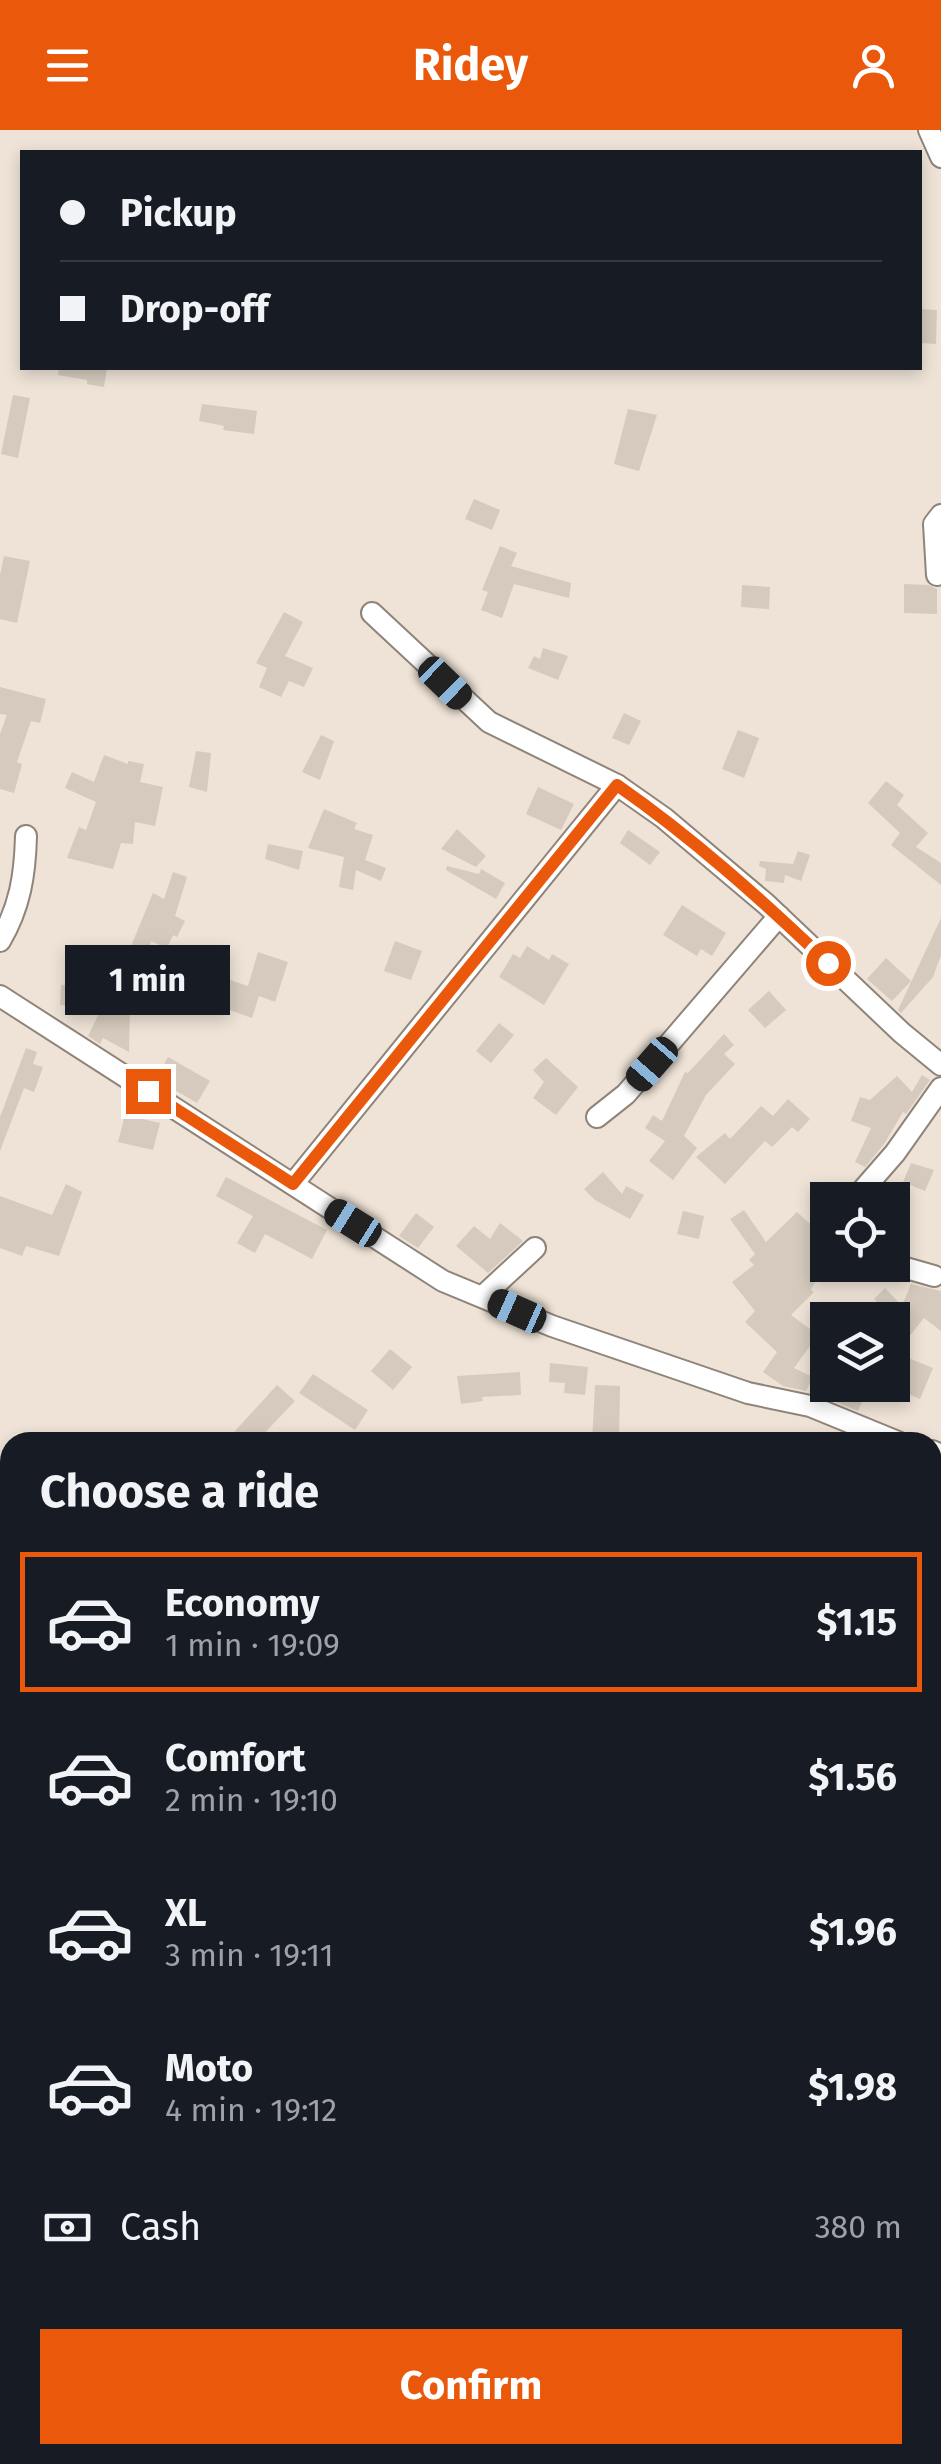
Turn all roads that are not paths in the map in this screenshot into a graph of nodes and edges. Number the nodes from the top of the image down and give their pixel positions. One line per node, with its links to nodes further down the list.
1 (930, 130): 2 (street)
2 (941, 156)
3 (941, 515): 4 (street)
4 (938, 574)
5 (372, 613): 6 (street)
6 (617, 785): 8 (street); 15 (street)
7 (26, 836): 9 (street)
8 (779, 916): 11 (street); 13 (street)
9 (0, 941)
10 (0, 996): 15 (street)
11 (941, 1065)
12 (941, 1088): 14 (street)
13 (597, 1117)
14 (870, 1182)
15 (293, 1184): 19 (street)
16 (535, 1248): 19 (street)
17 (910, 1269): 18 (street)
18 (934, 1276)
19 (483, 1296): 20 (street)
20 (874, 1432)

